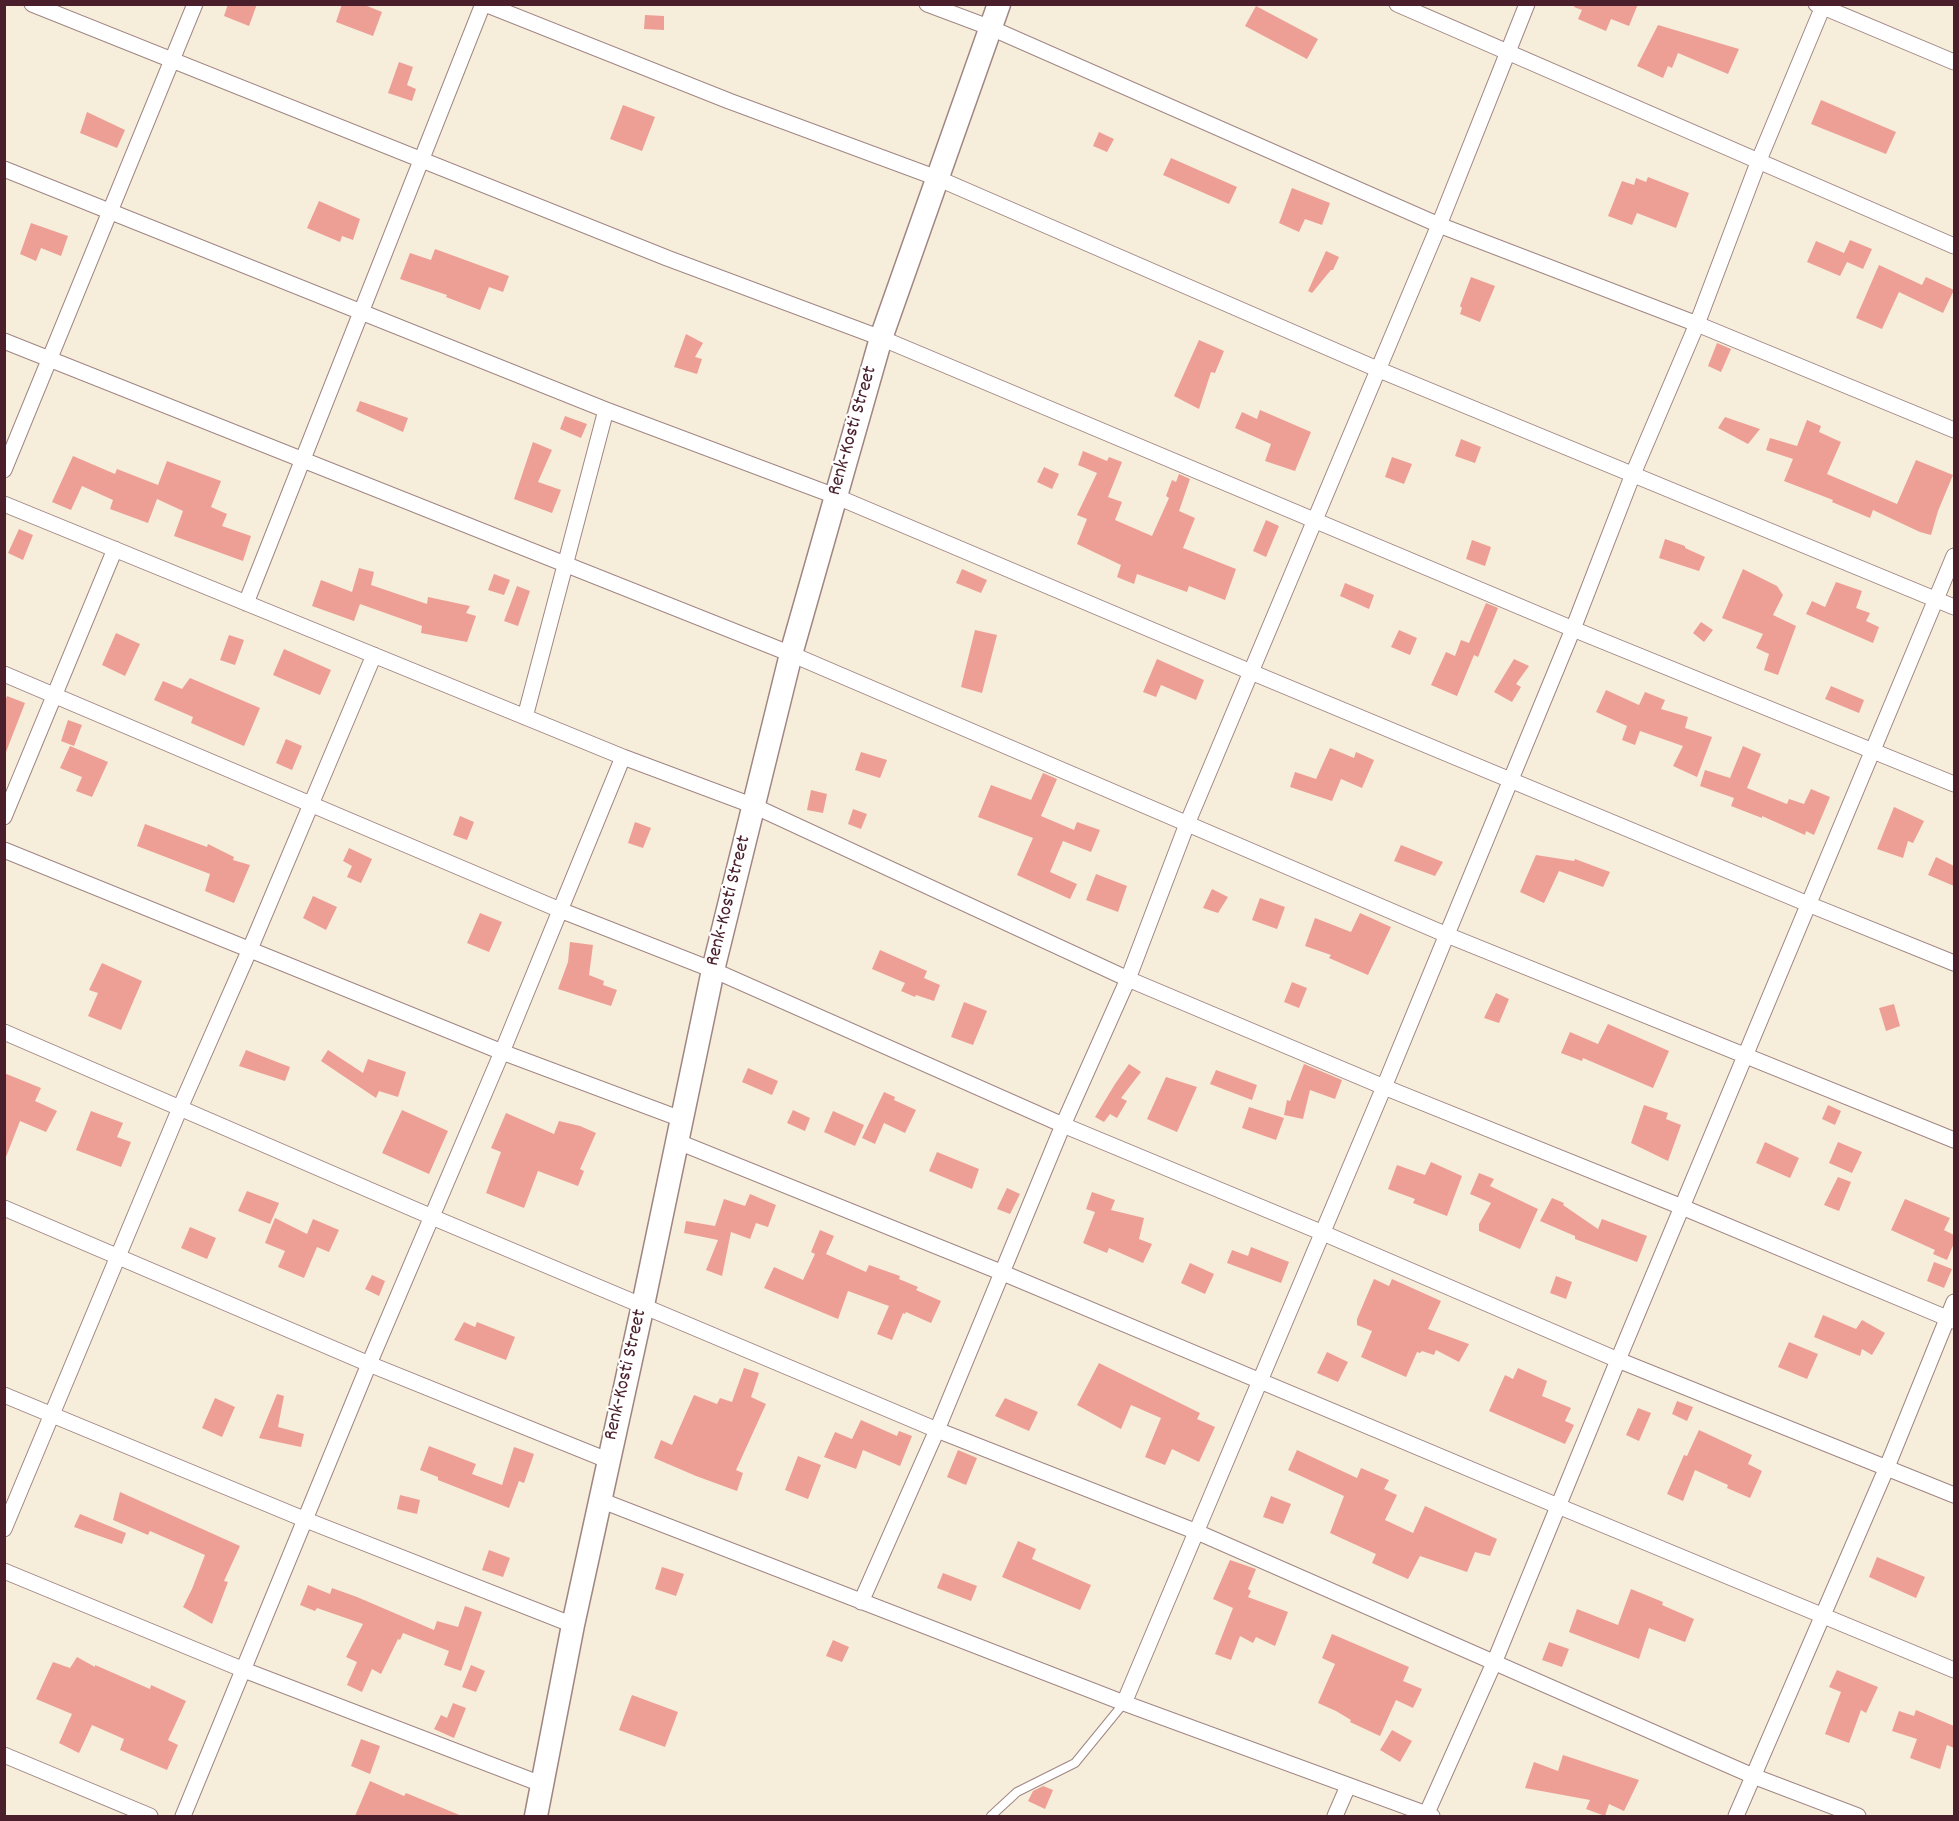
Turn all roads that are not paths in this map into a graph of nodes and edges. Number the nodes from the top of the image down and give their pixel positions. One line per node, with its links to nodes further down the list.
1 (32, 4): 11 (street)
2 (195, 4): 11 (street)
3 (484, 4): 13 (street); 16 (street)
4 (927, 4): 9 (street)
5 (999, 4): 9 (main road, Renk-Kosti Street)
6 (1397, 4): 10 (street)
7 (1527, 4): 10 (street)
8 (1821, 5): 12 (street); 14 (street)
9 (991, 28): 16 (main road, Renk-Kosti Street); 18 (street)
10 (1508, 51): 14 (street); 18 (street)
11 (173, 61): 13 (street); 17 (street)
12 (1954, 62)
13 (422, 160): 20 (street); 22 (street)
14 (1759, 160): 19 (street); 21 (street)
15 (4, 169): 17 (street)
16 (937, 178): 22 (main road, Renk-Kosti Street); 25 (street)
17 (111, 212): 20 (street); 24 (street)
18 (1439, 225): 21 (street); 25 (street)
19 (1954, 246)
20 (362, 312): 26 (street); 28 (street)
21 (1697, 324): 27 (street); 30 (street)
22 (881, 338): 31 (main road, Renk-Kosti Street); 33 (street)
23 (4, 341): 24 (street)
24 (51, 359): 28 (street); 29 (street)
25 (1377, 369): 30 (street); 33 (street)
26 (606, 410): 31 (street); 36 (street)
27 (1954, 430)
28 (304, 459): 36 (street); 38 (street)
29 (4, 470)
30 (1633, 474): 37 (street); 40 (street)
31 (835, 496): 41 (main road, Renk-Kosti Street); 43 (street)
32 (4, 504): 34 (street)
33 (1314, 520): 40 (street); 43 (street)
34 (115, 549): 38 (street); 45 (street)
35 (1954, 556): 37 (street)
36 (566, 563): 41 (street); 46 (street)
37 (1937, 600): 39 (street); 47 (street)
38 (246, 603): 42 (street)
39 (1954, 607)
40 (1573, 629): 47 (street); 49 (street)
41 (791, 654): 52 (main road, Renk-Kosti Street); 54 (street)
42 (374, 655): 46 (street); 51 (street)
43 (1251, 672): 49 (street); 54 (street)
44 (4, 674): 45 (street)
45 (55, 694): 51 (street); 53 (street)
46 (525, 717): 48 (street)
47 (1872, 752): 50 (street); 56 (street)
48 (623, 757): 52 (street); 57 (street)
49 (1510, 781): 56 (street); 58 (street)
50 (1954, 784)
51 (311, 804): 57 (street); 59 (street)
52 (754, 806): 61 (main road, Renk-Kosti Street); 62 (street)
53 (4, 817)
54 (1187, 824): 58 (street); 62 (street)
55 (4, 850): 59 (street)
56 (1808, 904): 60 (street); 65 (street)
57 (560, 910): 61 (street); 64 (street)
58 (1447, 935): 65 (street); 66 (street)
59 (250, 949): 64 (street); 67 (street)
60 (1954, 963)
61 (713, 970): 68 (street); 69 (main road, Renk-Kosti Street)
62 (1128, 979): 66 (street); 68 (street)
63 (4, 1032): 67 (street)
64 (502, 1052): 69 (street); 73 (street)
65 (1746, 1055): 70 (street); 71 (street)
66 (1384, 1087): 71 (street); 74 (street)
67 (180, 1108): 73 (street); 75 (street)
68 (1064, 1125): 74 (street); 76 (street)
69 (679, 1130): 76 (street); 78 (main road, Renk-Kosti Street)
70 (1954, 1140)
71 (1682, 1207): 79 (street); 80 (street)
72 (4, 1208): 75 (street)
73 (432, 1217): 78 (street); 81 (street)
74 (1323, 1233): 80 (street); 82 (street)
75 (118, 1256): 81 (street); 84 (street)
76 (1003, 1274): 82 (street); 85 (street)
77 (1954, 1302): 79 (street)
78 (643, 1305): 85 (street); 86 (main road, Renk-Kosti Street)
79 (1951, 1320): 87 (street)
80 (1618, 1360): 87 (street); 90 (street)
81 (369, 1364): 86 (street); 91 (street)
82 (1260, 1382): 90 (street); 93 (street)
83 (4, 1395): 84 (street)
84 (52, 1415): 91 (street); 92 (street)
85 (937, 1430): 93 (street); 95 (street)
86 (608, 1460): 89 (main road, Renk-Kosti Street)
87 (1887, 1467): 88 (street); 96 (street)
88 (1954, 1495)
89 (600, 1500): 95 (street); 97 (main road, Renk-Kosti Street)
90 (1558, 1506): 96 (street); 98 (street)
91 (306, 1520): 97 (street); 99 (street)
92 (4, 1529)
93 (1197, 1532): 98 (street); 101 (street)
94 (4, 1571): 99 (street)
95 (861, 1602): 101 (street)
96 (1823, 1615): 100 (street); 103 (street)
97 (573, 1625): 104 (main road, Renk-Kosti Street)
98 (1494, 1663): 103 (street); 111 (street)
99 (244, 1670): 104 (street); 107 (street)
100 (1954, 1670)
101 (1124, 1703): 105 (street); 109 (lane)
102 (4, 1755): 106 (street)
103 (1753, 1776): 112 (street); 113 (street)
104 (541, 1784): 108 (main road, Renk-Kosti Street)
105 (1348, 1786): 110 (street); 111 (street)
106 (150, 1816)
107 (183, 1816)
108 (536, 1816)
109 (991, 1816)
110 (1335, 1816)
111 (1429, 1816)
112 (1736, 1816)
113 (1858, 1816)

